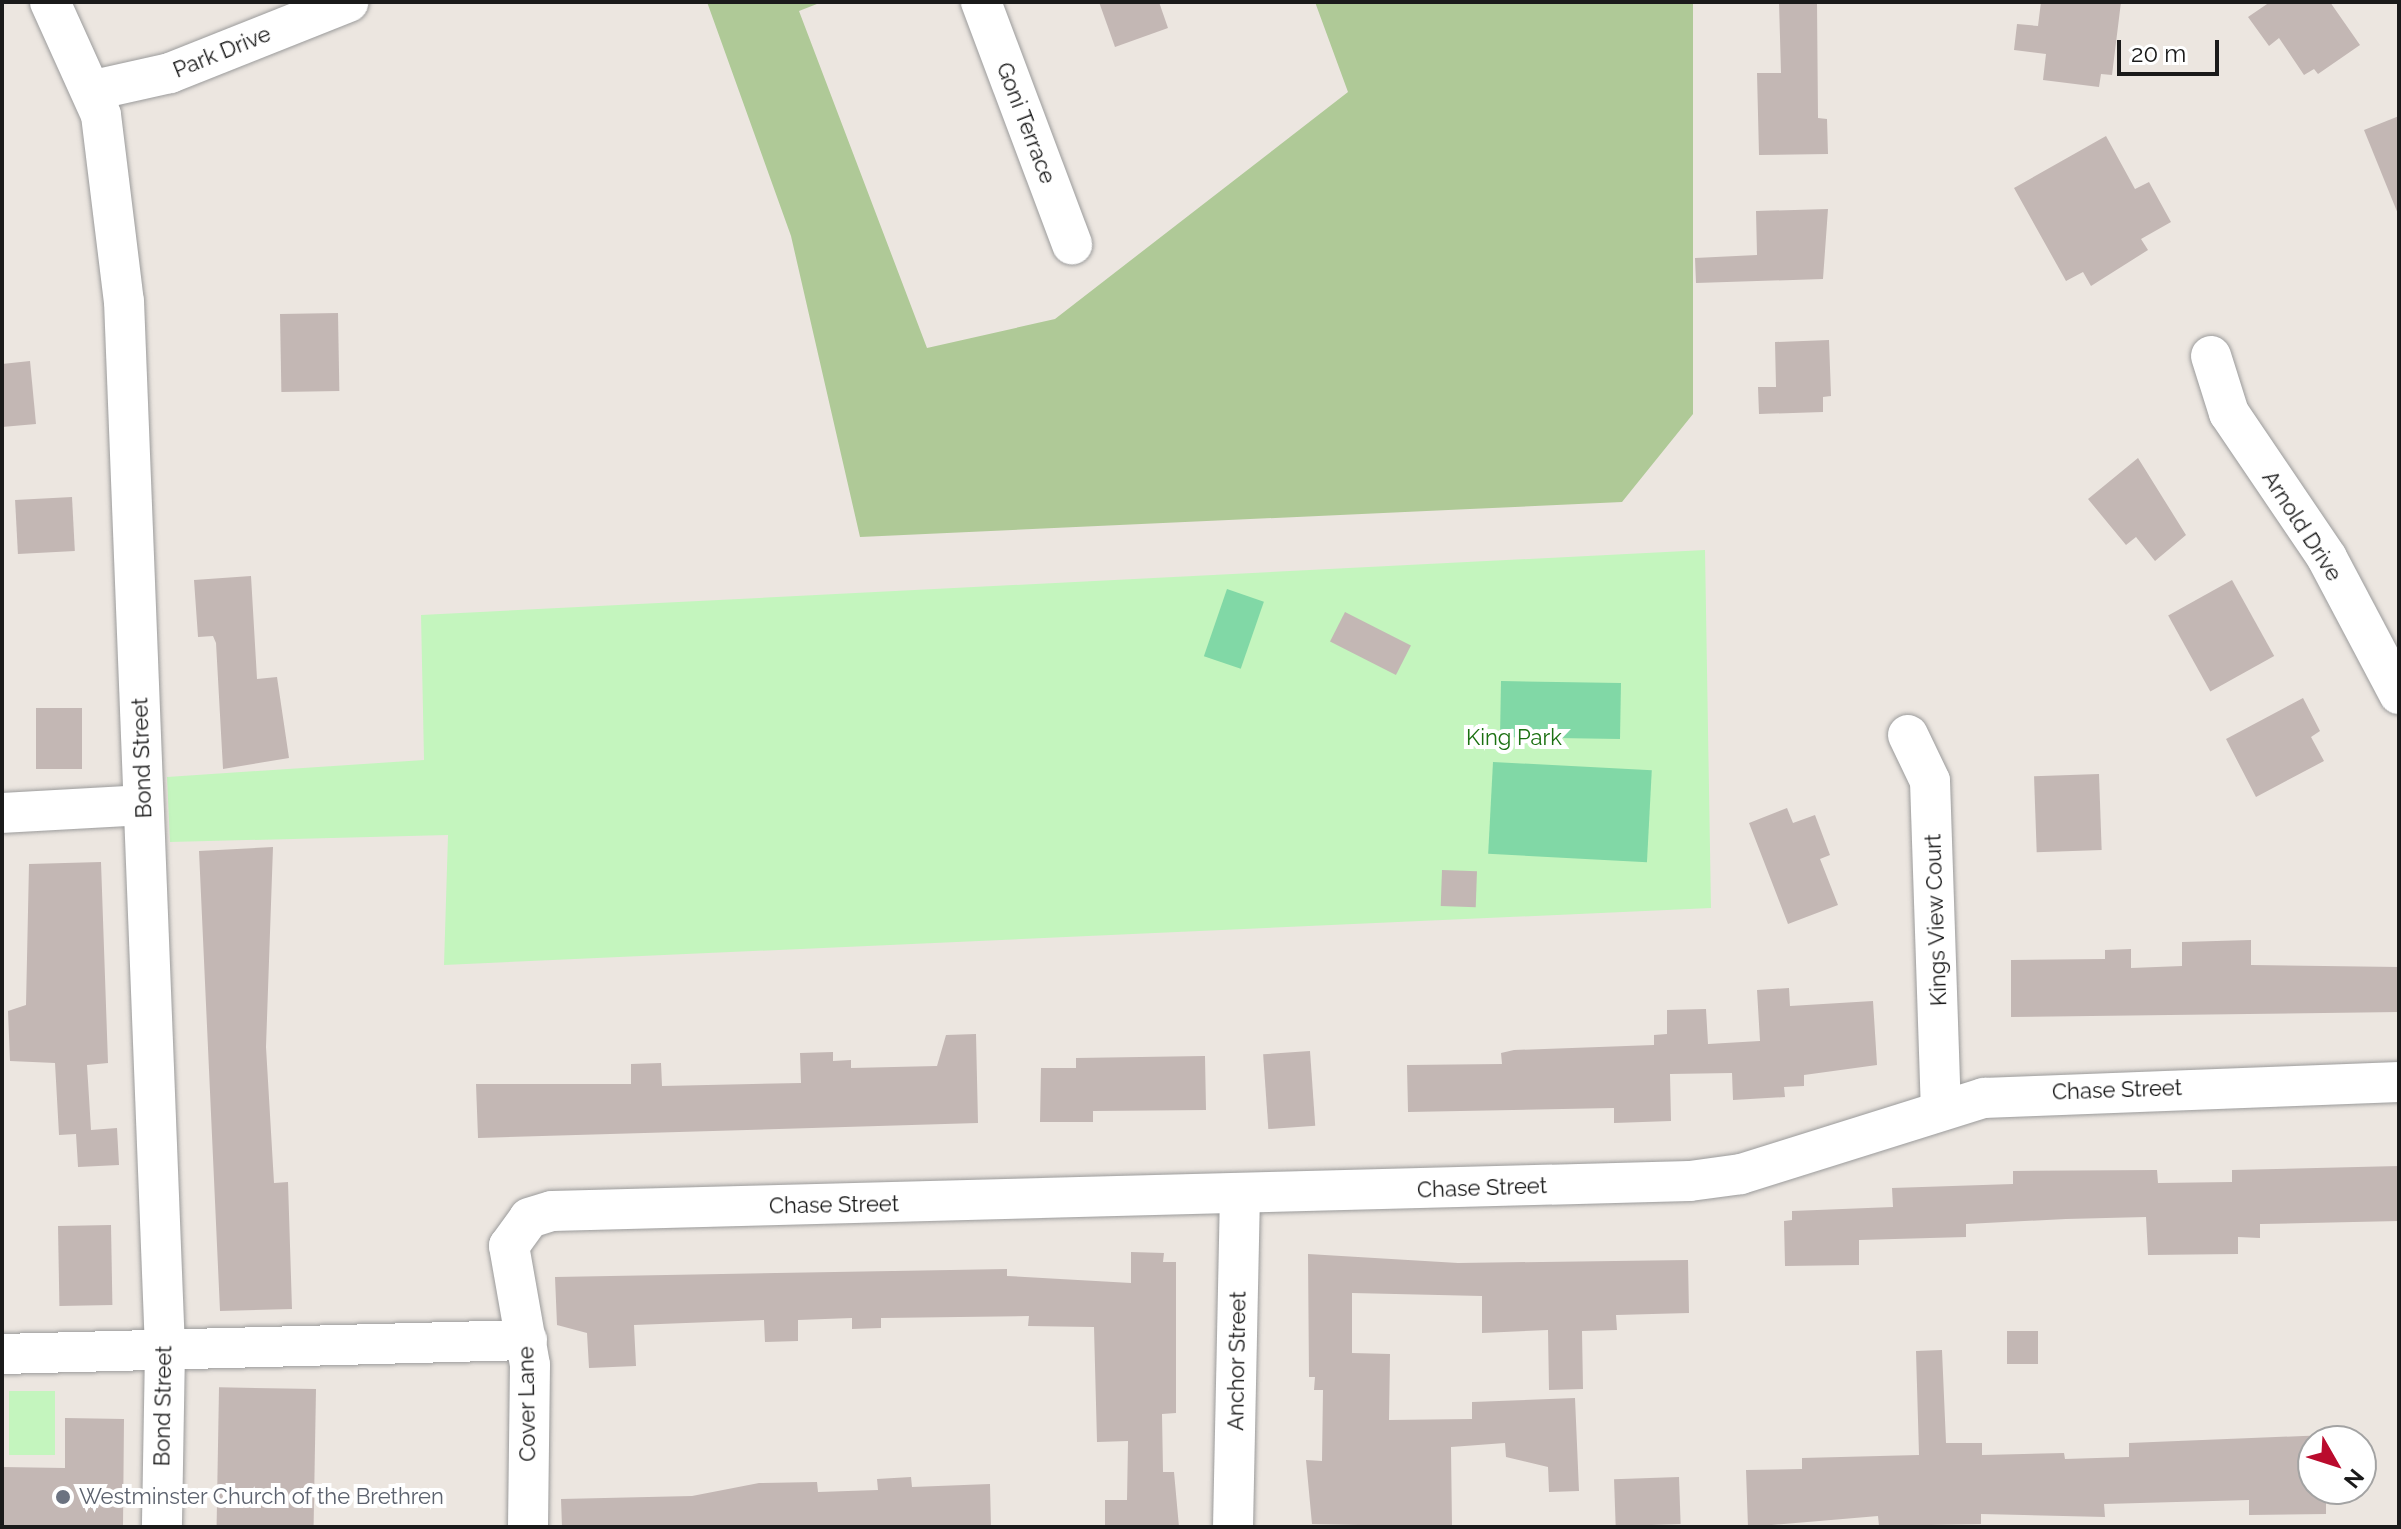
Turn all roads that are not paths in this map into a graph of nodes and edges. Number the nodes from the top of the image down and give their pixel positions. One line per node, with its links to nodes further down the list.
1 (50, 2): 4 (street, Bond Street)
2 (348, 2): 4 (street, Park Drive)
3 (981, 2): 5 (street, Goni Terrace)
4 (94, 90): 9 (street, Bond Street)
5 (1072, 244)
6 (2211, 356): 7 (street, Arnold Drive)
7 (2399, 694)
8 (1908, 735): 12 (street, Kings View Court)
9 (143, 805): 10 (street); 16 (street, Bond Street)
10 (2, 813)
11 (2399, 1082): 12 (street, Chase Street)
12 (1941, 1110): 13 (street, Chase Street)
13 (1240, 1195): 14 (street, Chase Street); 20 (street, Anchor Street)
14 (552, 1211): 15 (street, Cover Lane)
15 (527, 1340): 16 (street); 19 (street, Cover Lane)
16 (165, 1350): 17 (street); 18 (street, Bond Street)
17 (2, 1354)
18 (162, 1527)
19 (528, 1527)
20 (1233, 1527)

